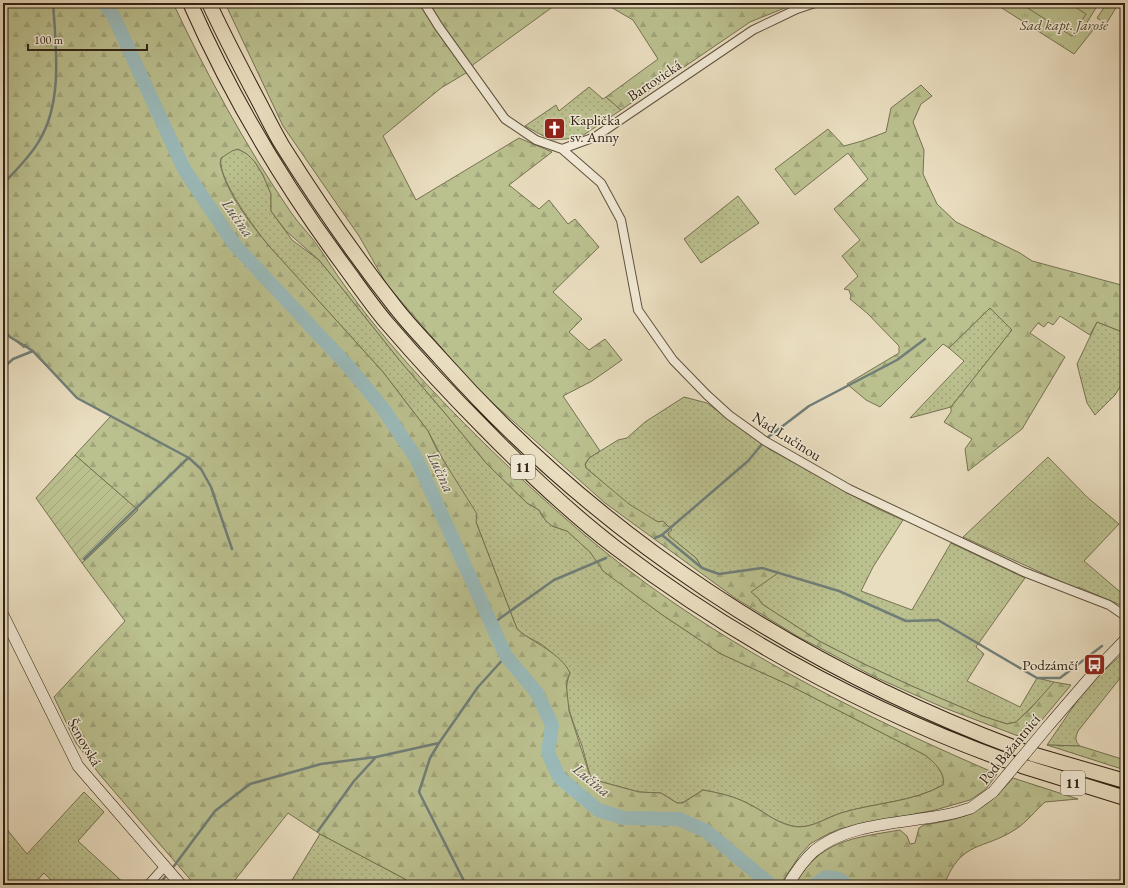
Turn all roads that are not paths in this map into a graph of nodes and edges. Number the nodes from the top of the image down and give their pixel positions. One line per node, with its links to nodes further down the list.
1 (190, 3): 10 (highway, 11)
2 (209, 3): 9 (highway, 11)
3 (424, 3): 5 (street)
4 (815, 3): 5 (street, Bartovická)
5 (562, 149): 7 (street, Nad Lučinou)
6 (3, 615): 11 (street, Šenovská)
7 (1125, 616)
8 (1125, 640): 14 (street, Pod Bažantnicí, bridge)
9 (1125, 782)
10 (1125, 798)
11 (165, 866): 12 (street); 13 (street, Šenovská)
12 (148, 885)
13 (181, 885)
14 (788, 885)

